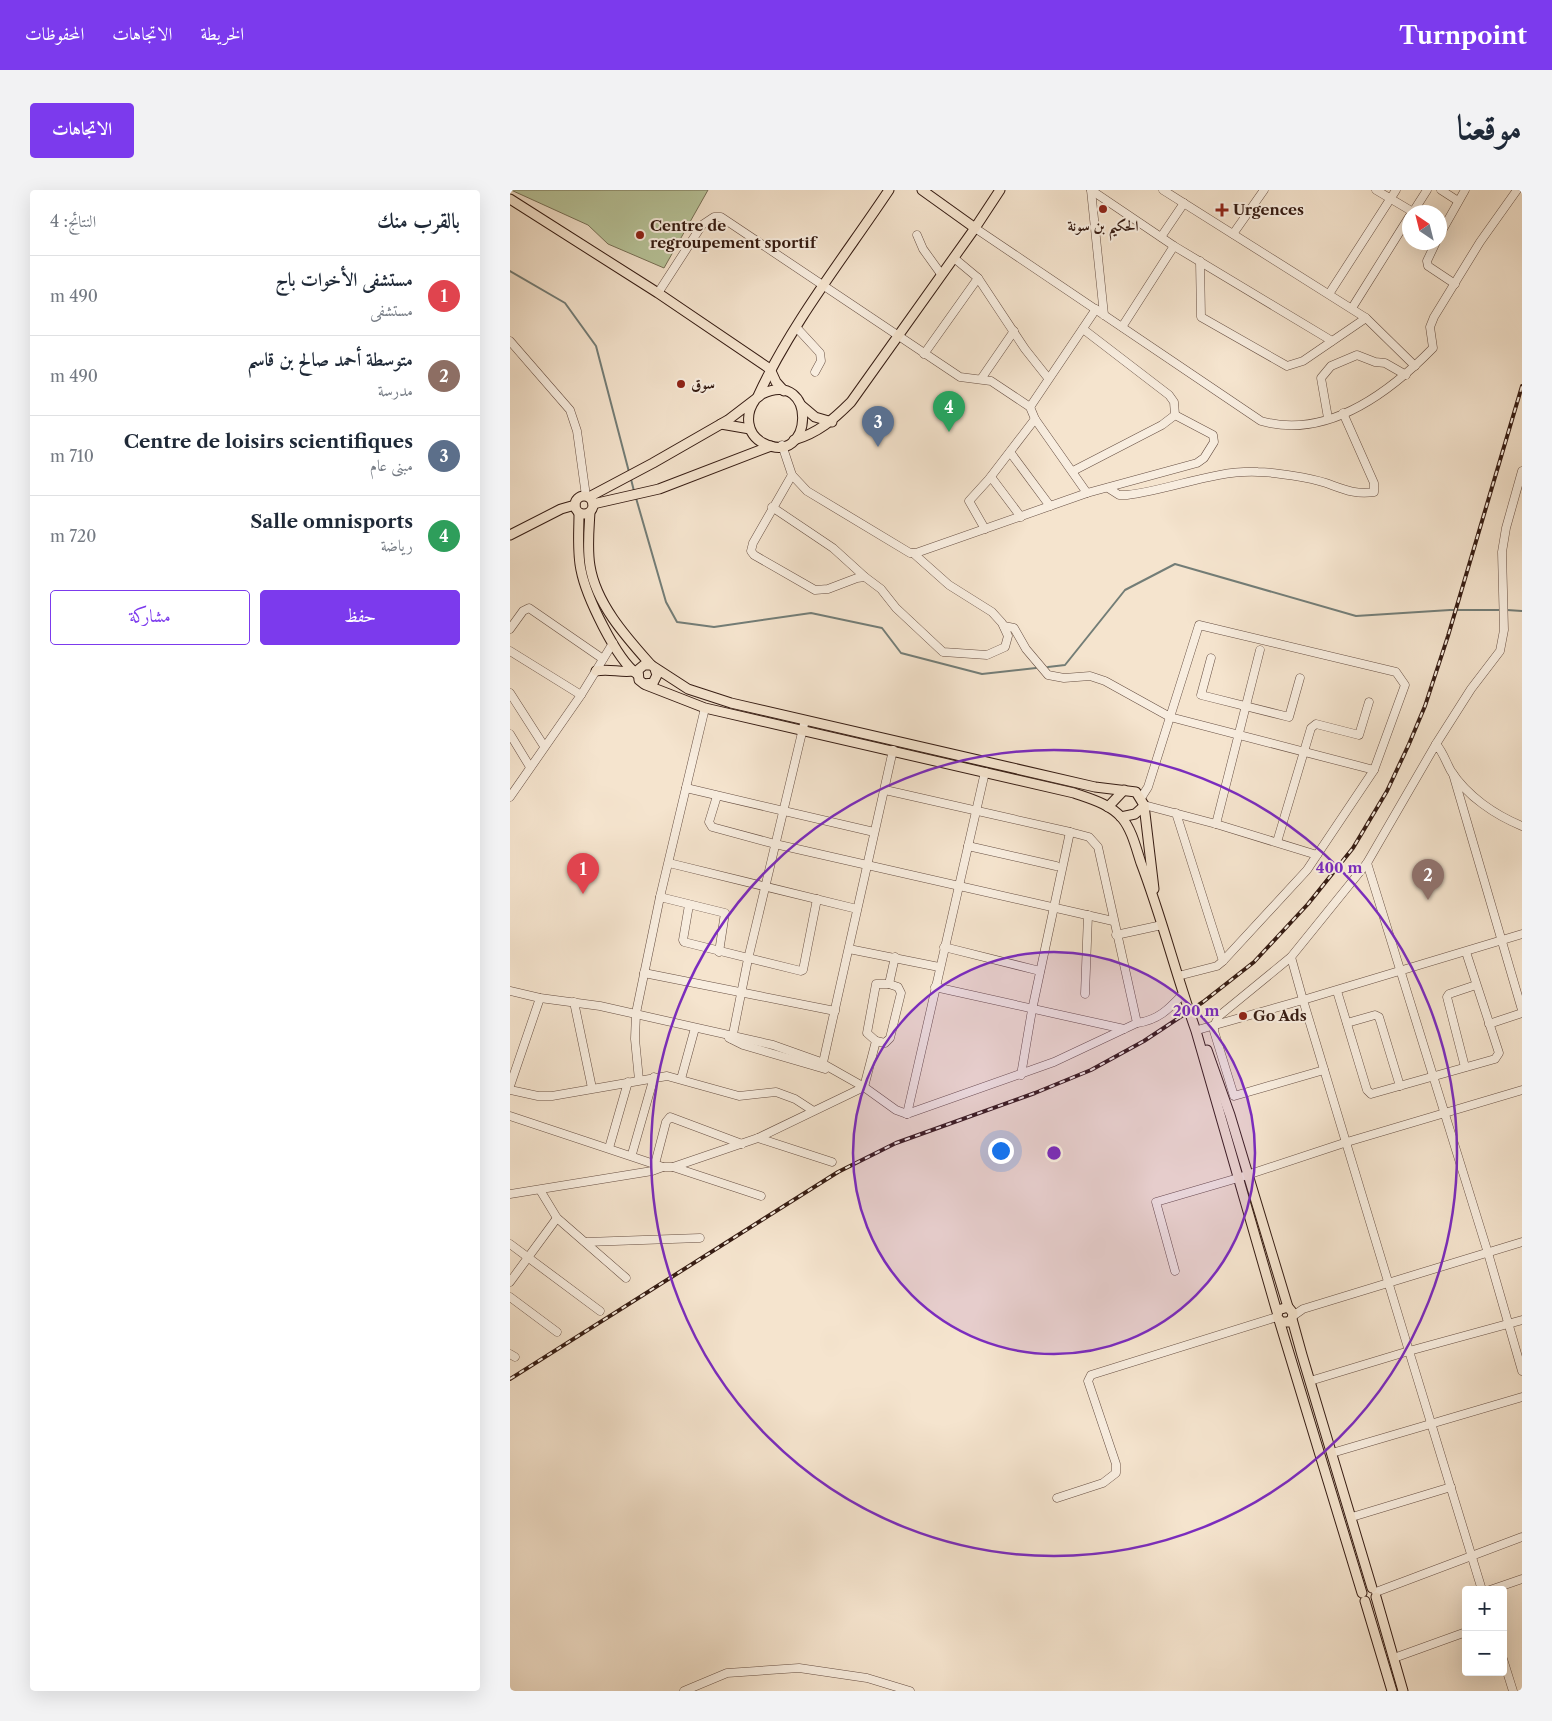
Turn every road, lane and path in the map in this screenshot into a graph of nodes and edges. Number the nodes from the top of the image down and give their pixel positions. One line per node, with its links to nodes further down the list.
1 (889, 190): 32 (main road)
2 (922, 190): 20 (main road)
3 (1000, 190): 20 (main road)
4 (1091, 190): 24 (street); 37 (street)
5 (1163, 190): 16 (street)
6 (1264, 190): 22 (street)
7 (1376, 190): 14 (street)
8 (1396, 190): 14 (street)
9 (1427, 190): 17 (street)
10 (1441, 190): 15 (street)
11 (1465, 190): 15 (street)
12 (1517, 190): 31 (street)
13 (510, 199): 33 (main road)
14 (1390, 199): 18 (street); 34 (street)
15 (1458, 200): 19 (street)
16 (1184, 203): 22 (street); 24 (street)
17 (1417, 205)
18 (1402, 206)
19 (1447, 222)
20 (975, 228): 27 (main road); 36 (street)
21 (1402, 230): 35 (street)
22 (1233, 234): 34 (street)
23 (917, 235): 29 (street)
24 (1161, 237): 25 (street)
25 (1174, 246): 28 (street); 40 (street)
26 (1432, 250): 31 (street)
27 (954, 258): 29 (main road); 30 (street)
28 (1200, 262): 44 (street); 44 (street)
29 (941, 274): 43 (main road)
30 (978, 278): 42 (street); 46 (street)
31 (1455, 284): 47 (street)
32 (825, 285): 33 (street); 39 (main road); 43 (street)
33 (658, 293): 48 (main road)
34 (1329, 294): 35 (street)
35 (1352, 308): 38 (street)
36 (1096, 309): 37 (street); 41 (street)
37 (1104, 314): 40 (street)
38 (1366, 318): 44 (street); 47 (street)
39 (796, 327): 48 (main road); 49 (street)
40 (1122, 327): 59 (street)
41 (1083, 329): 51 (street); 58 (street)
42 (1014, 331): 51 (street); 52 (street)
43 (898, 337): 46 (street); 61 (main road)
44 (1332, 340)
45 (510, 341): 74 (street)
46 (924, 354): 52 (street)
47 (1415, 366): 50 (street)
48 (770, 369): 53 (main road); 54 (main road)
49 (815, 372)
50 (1406, 374): 57 (street); 59 (street)
51 (1048, 378): 56 (street)
52 (981, 379): 56 (street)
53 (784, 391): 54 (main road); 55 (main road)
54 (756, 399): 62 (main road); 63 (main road)
55 (801, 405): 61 (main road); 64 (main road)
56 (1030, 408): 60 (street)
57 (1343, 413): 59 (street); 72 (street)
58 (1175, 415): 68 (street); 72 (street)
59 (1328, 418)
60 (1035, 419): 67 (street); 68 (street)
61 (832, 422): 64 (main road)
62 (721, 424): 63 (main road); 74 (main road)
63 (750, 429): 65 (main road)
64 (794, 440): 66 (main road)
65 (771, 446): 66 (main road); 74 (main road)
66 (782, 446): 70 (street)
67 (1010, 452): 71 (street); 75 (street)
68 (1073, 471): 73 (street)
69 (1522, 471): 106 (street)
70 (792, 475): 76 (street); 81 (street)
71 (991, 477): 78 (street); 79 (street)
72 (1108, 488): 73 (street)
73 (1087, 493): 75 (street)
74 (590, 502): 77 (main road); 77 (main road); 91 (main road)
75 (1050, 506): 78 (street)
76 (772, 507): 82 (street); 82 (street)
77 (577, 509): 80 (main road); 86 (main road)
78 (1020, 517): 79 (street)
79 (985, 529): 81 (street)
80 (510, 535)
81 (913, 553): 84 (street)
82 (865, 577): 84 (street)
83 (513, 618): 85 (street); 90 (street)
84 (1004, 626): 101 (street)
85 (510, 629)
86 (613, 643): 90 (street); 93 (main road)
87 (1260, 650): 99 (street)
88 (510, 651): 97 (street)
89 (1211, 658): 99 (street)
90 (603, 659): 92 (street)
91 (653, 667): 93 (main road); 95 (main road); 102 (main road)
92 (596, 671): 93 (main road); 97 (street)
93 (635, 672): 95 (main road)
94 (1300, 678): 99 (street)
95 (646, 685): 100 (main road)
96 (510, 693): 107 (street)
97 (581, 695): 107 (street)
98 (1369, 702): 109 (street)
99 (1247, 706): 105 (street)
100 (706, 708): 103 (main road); 115 (street)
101 (1170, 717): 105 (street); 111 (street); 121 (street)
102 (805, 720): 103 (street); 118 (main road)
103 (802, 729): 108 (main road); 123 (street)
104 (510, 734): 110 (street)
105 (1240, 736): 109 (street); 127 (street)
106 (1436, 744): 113 (street); 136 (street)
107 (544, 746): 110 (street)
108 (893, 750): 112 (main road); 117 (street)
109 (1303, 751): 111 (street); 131 (street)
110 (530, 767): 116 (street)
111 (1374, 770): 134 (street)
112 (985, 772): 122 (main road); 124 (street)
113 (1452, 772): 128 (street); 152 (street)
114 (510, 781): 116 (street)
115 (686, 788): 119 (street); 135 (street)
116 (515, 790): 120 (street)
117 (885, 790): 124 (street); 129 (street)
118 (1124, 790): 121 (main road); 122 (main road)
119 (717, 796): 123 (street); 132 (street)
120 (510, 797)
121 (1143, 803): 125 (street); 126 (main road); 142 (main road)
122 (1108, 807): 126 (main road)
123 (784, 810): 129 (street); 132 (street)
124 (976, 810): 130 (street); 133 (street)
125 (1176, 813): 127 (street); 160 (street)
126 (1121, 817): 142 (main road)
127 (1216, 824): 131 (street)
128 (1522, 826)
129 (874, 832): 137 (street)
130 (1070, 832): 145 (street); 148 (street)
131 (1277, 842): 134 (street)
132 (775, 844): 137 (street); 140 (street)
133 (968, 846): 138 (street); 139 (street)
134 (1317, 855): 160 (street)
135 (668, 863): 140 (street); 141 (street)
136 (1367, 863): 158 (street); 163 (street)
137 (867, 864): 139 (street); 146 (street)
138 (1056, 866)
139 (959, 886): 145 (street); 153 (street)
140 (767, 887): 143 (street); 159 (street)
141 (660, 897): 144 (street); 164 (street)
142 (1154, 897): 149 (main road)
143 (817, 899): 146 (street); 159 (street)
144 (689, 905): 155 (street); 155 (street)
145 (1054, 908): 147 (street); 162 (street)
146 (857, 909): 154 (street)
147 (1088, 915): 148 (street); 172 (street)
148 (1113, 921): 150 (street)
149 (1162, 925): 150 (street); 165 (main road)
150 (1116, 934): 182 (street)
151 (1522, 934): 152 (street)
152 (1501, 940): 156 (street); 179 (street)
153 (944, 947): 161 (street); 162 (street)
154 (849, 949): 157 (street); 178 (street)
155 (719, 952): 159 (street)
156 (1466, 952): 163 (street); 167 (street)
157 (894, 957): 161 (street); 166 (street)
158 (1291, 957): 175 (street); 184 (street)
159 (748, 960): 171 (street)
160 (1223, 961): 165 (street)
161 (939, 968): 168 (street)
162 (1040, 971): 177 (street)
163 (1400, 972): 170 (street); 195 (street)
164 (644, 973): 171 (street); 180 (street)
165 (1178, 976): 173 (main road); 187 (main road)
166 (889, 984): 189 (street); 189 (street)
167 (1476, 985): 183 (street); 191 (street)
168 (935, 987): 177 (street); 208 (street)
169 (510, 991): 174 (street)
170 (1337, 991): 175 (street); 181 (street)
171 (741, 992): 178 (street); 188 (street)
172 (1084, 994)
173 (1183, 994): 182 (street); 206 (main road)
174 (540, 998): 176 (street); 199 (street)
175 (1303, 1000): 184 (street); 192 (street)
176 (574, 1002): 180 (street); 202 (street)
177 (1032, 1010): 186 (street); 193 (street)
178 (835, 1011): 190 (street)
179 (1522, 1011): 183 (street)
180 (636, 1013): 185 (street); 197 (street)
181 (1347, 1023): 200 (street); 200 (street)
182 (1137, 1024): 186 (street)
183 (1489, 1024): 191 (street)
184 (1214, 1026): 187 (street); 205 (street)
185 (695, 1028): 188 (street); 196 (street)
186 (1124, 1029): 193 (street)
187 (1201, 1029): 206 (main road)
188 (732, 1038): 190 (street)
189 (876, 1040): 201 (street)
190 (824, 1067): 201 (street)
191 (1465, 1067): 195 (street)
192 (1324, 1070): 205 (street); 212 (street)
193 (1022, 1074): 208 (street)
194 (654, 1077): 196 (street); 197 (street); 215 (street)
195 (1432, 1077): 200 (street); 209 (street)
196 (681, 1079): 207 (street)
197 (639, 1080): 198 (street)
198 (628, 1082): 202 (street); 214 (street)
199 (510, 1086)
200 (1400, 1086)
201 (864, 1087): 207 (street); 208 (street)
202 (592, 1088): 203 (street)
203 (510, 1090)
204 (1522, 1090): 209 (street)
205 (1234, 1096): 206 (street)
206 (1219, 1101): 220 (main road); 221 (main road)
207 (812, 1110): 211 (street)
208 (907, 1114)
209 (1444, 1114): 212 (street); 230 (street)
210 (510, 1116): 214 (street)
211 (758, 1138): 213 (street); 216 (street)
212 (1346, 1142): 220 (street); 235 (street)
213 (742, 1144): 217 (street); 219 (street)
214 (608, 1148): 215 (street)
215 (632, 1154): 217 (street)
216 (832, 1162)
217 (655, 1164): 218 (street)
218 (663, 1166): 219 (street); 222 (street)
219 (673, 1167): 224 (street)
220 (1248, 1174): 221 (street); 238 (main road)
221 (1238, 1178): 232 (street); 239 (main road)
222 (540, 1190): 223 (street); 225 (street)
223 (510, 1194)
224 (761, 1196)
225 (557, 1218): 227 (street); 231 (street)
226 (700, 1238): 227 (street)
227 (586, 1242): 233 (street)
228 (1522, 1242): 230 (street)
229 (510, 1244): 231 (street)
230 (1488, 1252): 235 (street); 241 (street)
231 (530, 1257): 234 (street); 237 (street)
232 (1176, 1271)
233 (626, 1278)
234 (510, 1282)
235 (1389, 1283): 238 (street); 243 (street)
236 (510, 1297): 242 (street)
237 (600, 1311)
238 (1291, 1312): 239 (main road); 239 (main road); 245 (main road)
239 (1278, 1317): 250 (street); 258 (main road)
240 (1522, 1320): 241 (street)
241 (1508, 1324): 243 (street); 244 (street)
242 (556, 1332)
243 (1408, 1351): 245 (street); 247 (street)
244 (1522, 1371)
245 (1310, 1380): 248 (main road)
246 (1522, 1396): 247 (street)
247 (1432, 1423): 248 (street); 249 (street)
248 (1332, 1453): 251 (main road)
249 (1451, 1487): 251 (street); 253 (street)
250 (1057, 1498)
251 (1352, 1517): 257 (main road)
252 (1522, 1536): 253 (street)
253 (1471, 1557): 255 (street); 257 (street)
254 (1522, 1579): 256 (street)
255 (1481, 1586)
256 (1502, 1586)
257 (1375, 1592): 258 (main road); 258 (main road); 260 (main road)
258 (1363, 1597): 264 (main road)
259 (1462, 1633): 260 (street)
260 (1394, 1658): 265 (main road)
261 (1507, 1672): 266 (street)
262 (684, 1691): 263 (street)
263 (910, 1691)
264 (1392, 1691)
265 (1403, 1691)
266 (1513, 1691)

